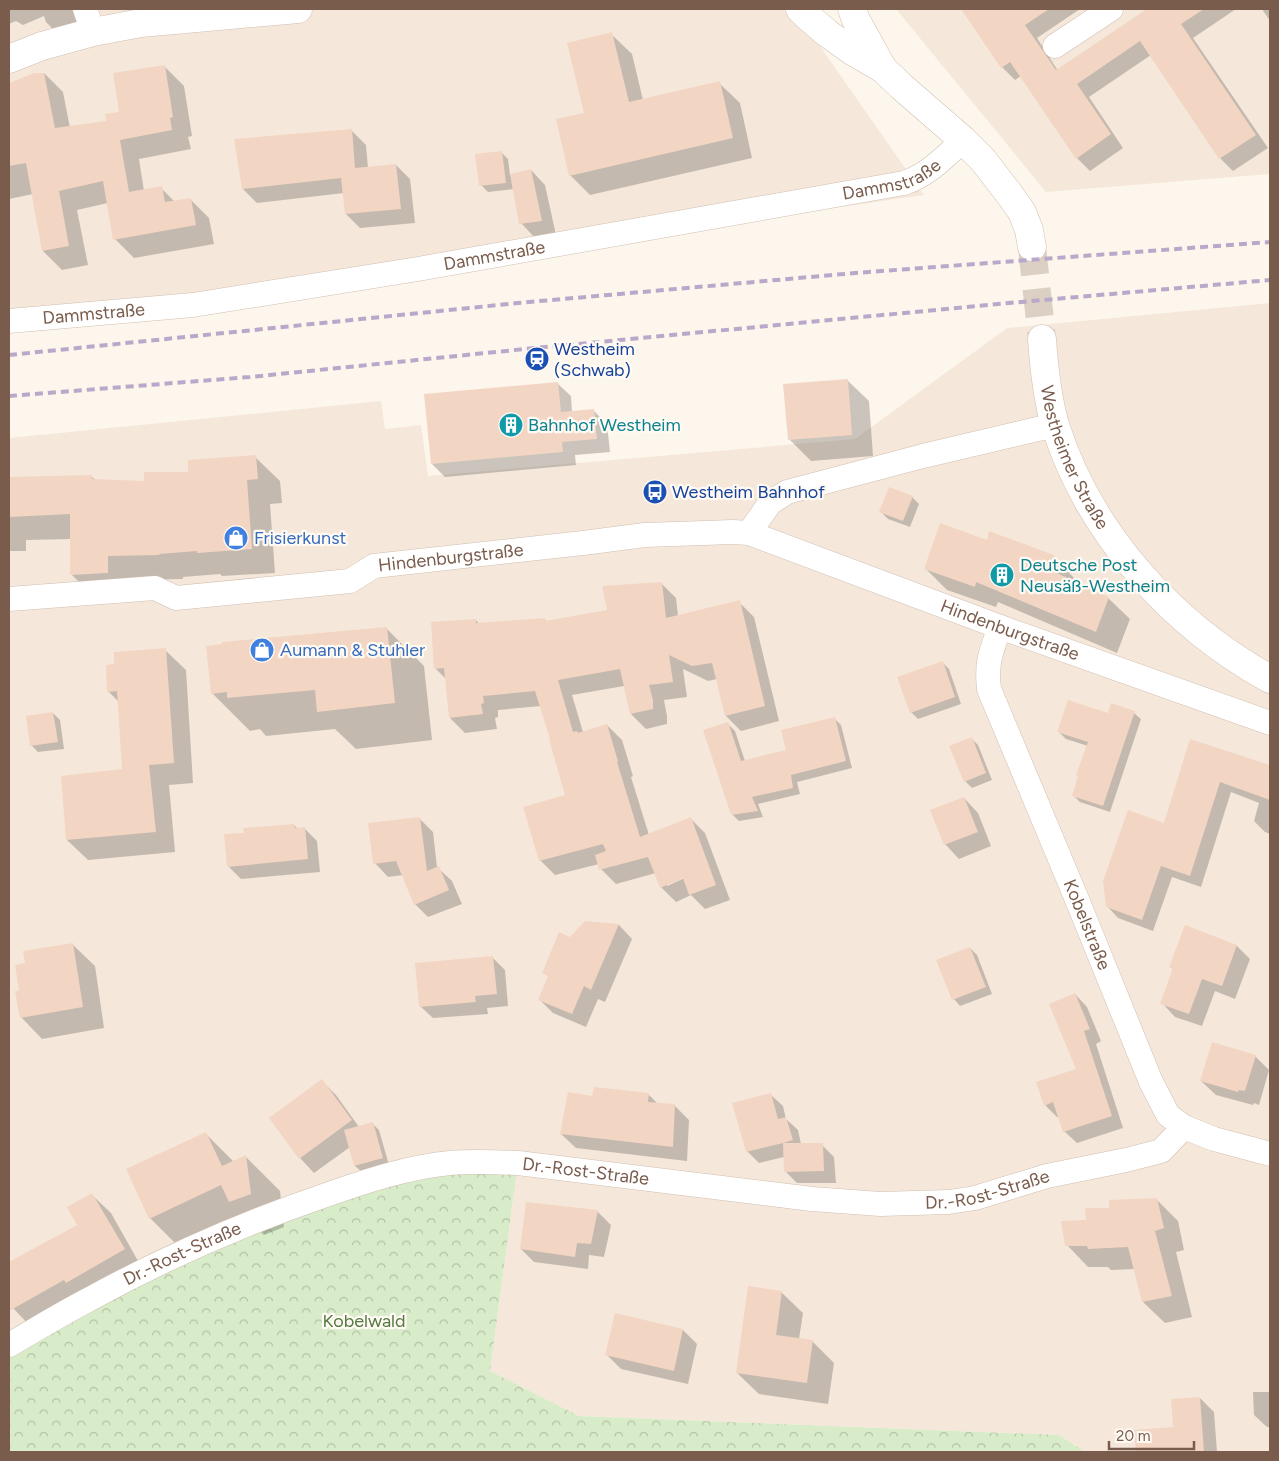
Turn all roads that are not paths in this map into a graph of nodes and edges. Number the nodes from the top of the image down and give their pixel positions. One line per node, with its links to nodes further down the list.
1 (298, 9): 5 (street)
2 (800, 9): 8 (street)
3 (852, 9): 8 (street)
4 (1111, 9): 6 (street)
5 (89, 20): 7 (street)
6 (1055, 46)
7 (9, 60)
8 (883, 69): 9 (street)
9 (963, 140): 10 (street); 11 (street, Dammstraße)
10 (1032, 247)
11 (9, 321)
12 (1042, 339): 13 (street, Westheimer Straße)
13 (1055, 425): 14 (street); 17 (street, Westheimer Straße)
14 (749, 533): 15 (street, Hindenburgstraße); 16 (street, Hindenburgstraße)
15 (9, 599)
16 (1000, 627): 18 (street, Hindenburgstraße); 19 (street, Kobelstraße)
17 (1270, 679)
18 (1270, 723)
19 (1184, 1127): 20 (street, Kobelstraße); 21 (street, Dr.-Rost-Straße)
20 (1270, 1154)
21 (9, 1345)

